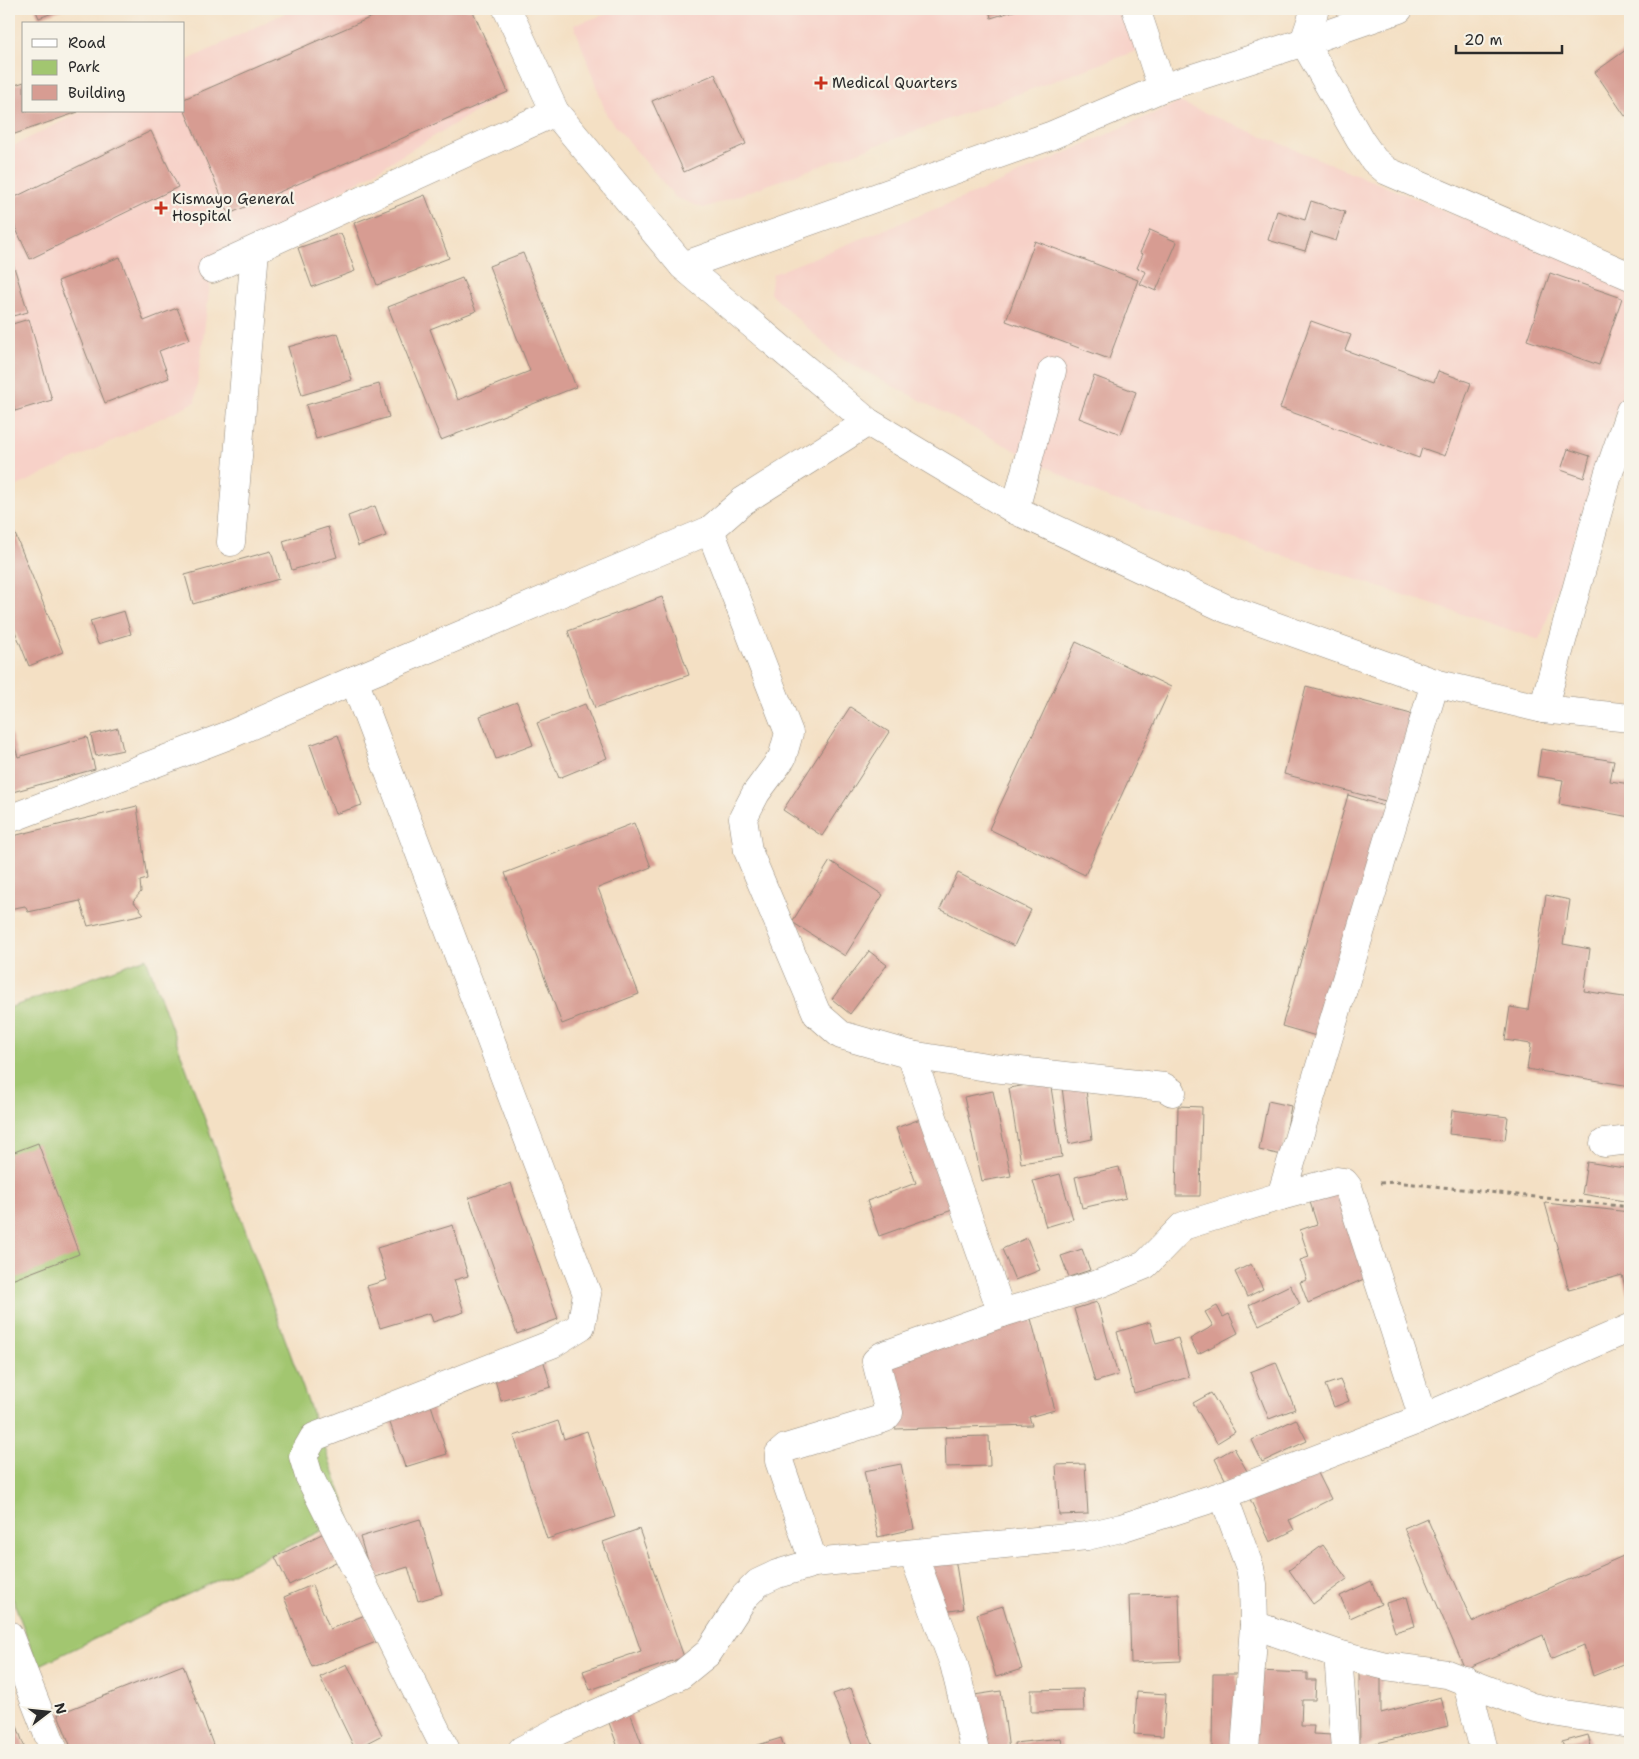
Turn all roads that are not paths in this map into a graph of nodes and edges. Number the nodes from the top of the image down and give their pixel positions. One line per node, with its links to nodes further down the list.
1 (507, 9): 7 (street)
2 (1136, 9): 6 (street)
3 (1316, 9): 5 (street)
4 (1399, 9): 5 (street)
5 (1304, 42): 6 (street); 11 (street)
6 (1162, 88): 9 (street)
7 (554, 112): 8 (street); 9 (street)
8 (255, 250): 10 (street); 18 (street)
9 (683, 266): 14 (street)
10 (212, 269)
11 (1630, 276)
12 (1052, 371): 16 (street)
13 (1630, 411): 15 (street)
14 (868, 422): 16 (street); 17 (street)
15 (1619, 474): 21 (street)
16 (1015, 510): 20 (street)
17 (710, 530): 19 (street); 24 (street)
18 (231, 542)
19 (354, 680): 23 (street); 41 (street)
20 (1435, 683): 21 (street); 28 (street)
21 (1544, 709): 22 (street)
22 (1630, 718)
23 (9, 820)
24 (911, 1055): 25 (street); 29 (street)
25 (1172, 1092)
26 (1630, 1140): 27 (street)
27 (1604, 1143)
28 (1281, 1196): 29 (street); 31 (street)
29 (1002, 1313): 34 (street)
30 (1630, 1328): 31 (street)
31 (1424, 1418): 32 (street)
32 (1224, 1495): 33 (street); 35 (street)
33 (913, 1554): 34 (street); 43 (street)
34 (814, 1563): 42 (street)
35 (1254, 1625): 37 (street); 44 (street)
36 (9, 1635): 40 (street)
37 (1338, 1654): 38 (street); 45 (street)
38 (1466, 1680): 39 (street); 46 (street)
39 (1630, 1724)
40 (54, 1750)
41 (446, 1750)
42 (522, 1750)
43 (976, 1750)
44 (1245, 1750)
45 (1345, 1750)
46 (1484, 1750)

